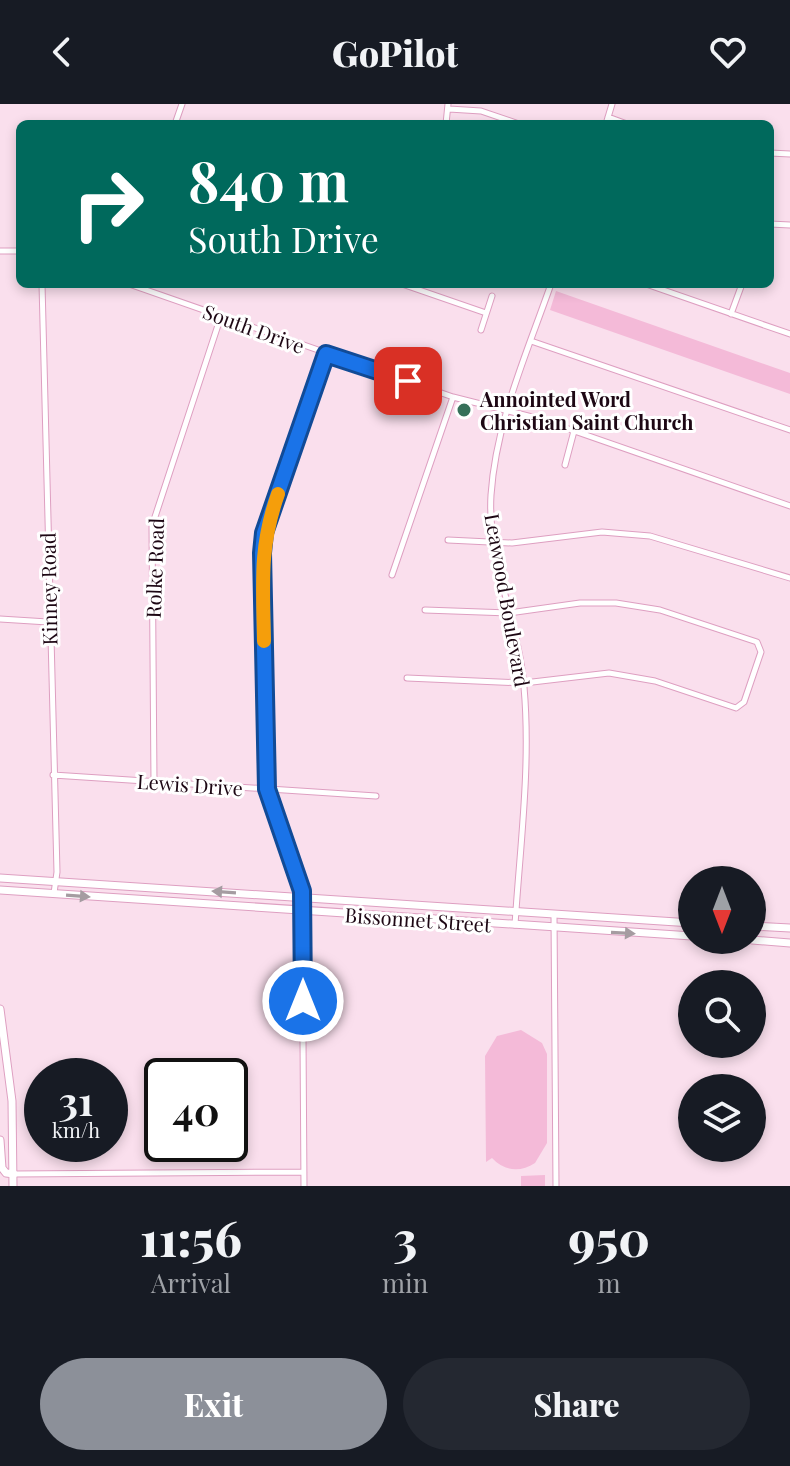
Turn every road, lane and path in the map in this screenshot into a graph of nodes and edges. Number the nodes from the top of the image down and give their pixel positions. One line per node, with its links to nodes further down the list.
1 (448, 106): 2 (street)
2 (507, 120)
3 (42, 288): 30 (street, Kinney Road)
4 (140, 288): 12 (street, South Drive)
5 (414, 288): 10 (street)
6 (550, 288): 15 (street, Leawood Boulevard)
7 (657, 288): 11 (street)
8 (741, 288): 11 (street)
9 (492, 296): 10 (street)
10 (486, 313): 13 (street)
11 (731, 314): 14 (street)
12 (221, 316): 16 (street, South Drive); 34 (street, Rolke Road)
13 (481, 330)
14 (790, 334)
15 (531, 341): 18 (street, Leawood Boulevard); 19 (street)
16 (326, 354): 17 (street, South Drive); 35 (street)
17 (453, 397): 18 (street, South Drive); 25 (street)
18 (506, 411): 20 (street, South Drive); 24 (street, Leawood Boulevard)
19 (790, 430)
20 (574, 431): 21 (street); 22 (street, South Drive)
21 (565, 465)
22 (790, 506)
23 (448, 540): 24 (street)
24 (495, 543): 26 (street); 28 (street, Leawood Boulevard)
25 (392, 575)
26 (789, 575)
27 (425, 610): 28 (street)
28 (509, 613): 32 (street, Leawood Boulevard); 32 (street)
29 (0, 619): 30 (street)
30 (48, 622): 33 (street, Kinney Road)
31 (407, 678): 32 (street)
32 (524, 683): 45 (street, Leawood Boulevard)
33 (53, 775): 34 (street, Lewis Drive); 38 (street, Kinney Road)
34 (154, 782): 35 (street, Lewis Drive)
35 (267, 789): 36 (street, Lewis Drive); 42 (street)
36 (376, 796)
37 (0, 878): 38 (main road, Bissonnet Street)
38 (57, 881): 39 (main road, Bissonnet Street); 41 (street, Kinney Road)
39 (114, 884): 42 (main road, Bissonnet Street, one-way to 39); 43 (main road)
40 (0, 890): 41 (main road, Bissonnet Street)
41 (54, 894): 43 (main road, Bissonnet Street, one-way to 43)
42 (302, 897): 44 (street); 45 (main road, Bissonnet Street)
43 (113, 898): 44 (main road, Bissonnet Street)
44 (303, 911): 49 (main road, Bissonnet Street); 62 (street)
45 (516, 913): 46 (main road, Bissonnet Street); 49 (street, Leawood Boulevard)
46 (554, 915): 47 (main road, Bissonnet Street); 51 (street)
47 (652, 921): 48 (main road, Bissonnet Street); 53 (main road)
48 (678, 922)
49 (515, 926): 51 (main road, Bissonnet Street)
50 (766, 927): 52 (main road)
51 (553, 928): 53 (main road, Bissonnet Street, one-way to 53); 66 (street)
52 (790, 928)
53 (652, 935): 54 (main road, Bissonnet Street)
54 (678, 936)
55 (766, 941): 56 (main road)
56 (790, 943)
57 (0, 1009): 58 (main road)
58 (2, 1039): 60 (main road)
59 (0, 1100): 60 (main road)
60 (12, 1101): 63 (main road)
61 (0, 1140): 63 (main road)
62 (304, 1172): 63 (street); 65 (street)
63 (14, 1174): 64 (main road)
64 (13, 1186)
65 (304, 1186)
66 (556, 1186)

